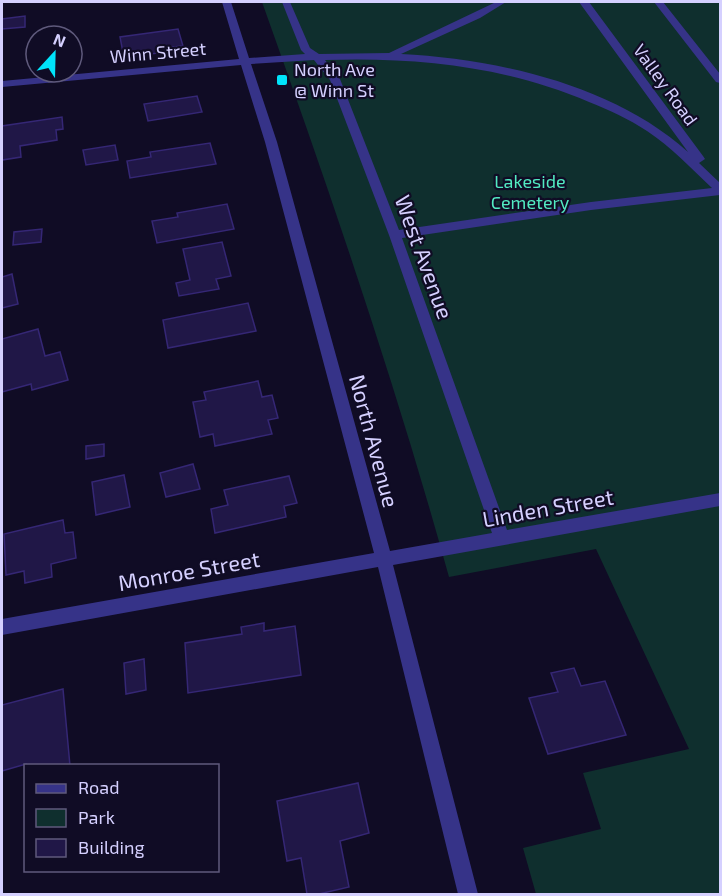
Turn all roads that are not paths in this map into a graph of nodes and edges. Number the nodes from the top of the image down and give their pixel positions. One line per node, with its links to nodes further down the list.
1 (226, 2): 8 (street, North Avenue)
2 (286, 2): 7 (street, West Avenue)
3 (502, 2): 6 (street)
4 (584, 2): 11 (street, Valley Road)
5 (658, 2): 9 (street)
6 (391, 55): 7 (street, Winn Street); 11 (street)
7 (318, 58): 8 (street, Winn Street); 12 (street, West Avenue)
8 (247, 61): 10 (street, Winn Street); 15 (street, North Avenue)
9 (720, 80)
10 (2, 84)
11 (720, 189): 12 (street)
12 (395, 235): 14 (street, West Avenue)
13 (720, 499): 14 (street, Linden Street)
14 (502, 539): 15 (street, Linden Street)
15 (384, 560): 16 (street, Monroe Street); 17 (street, North Avenue)
16 (2, 627)
17 (468, 894)

